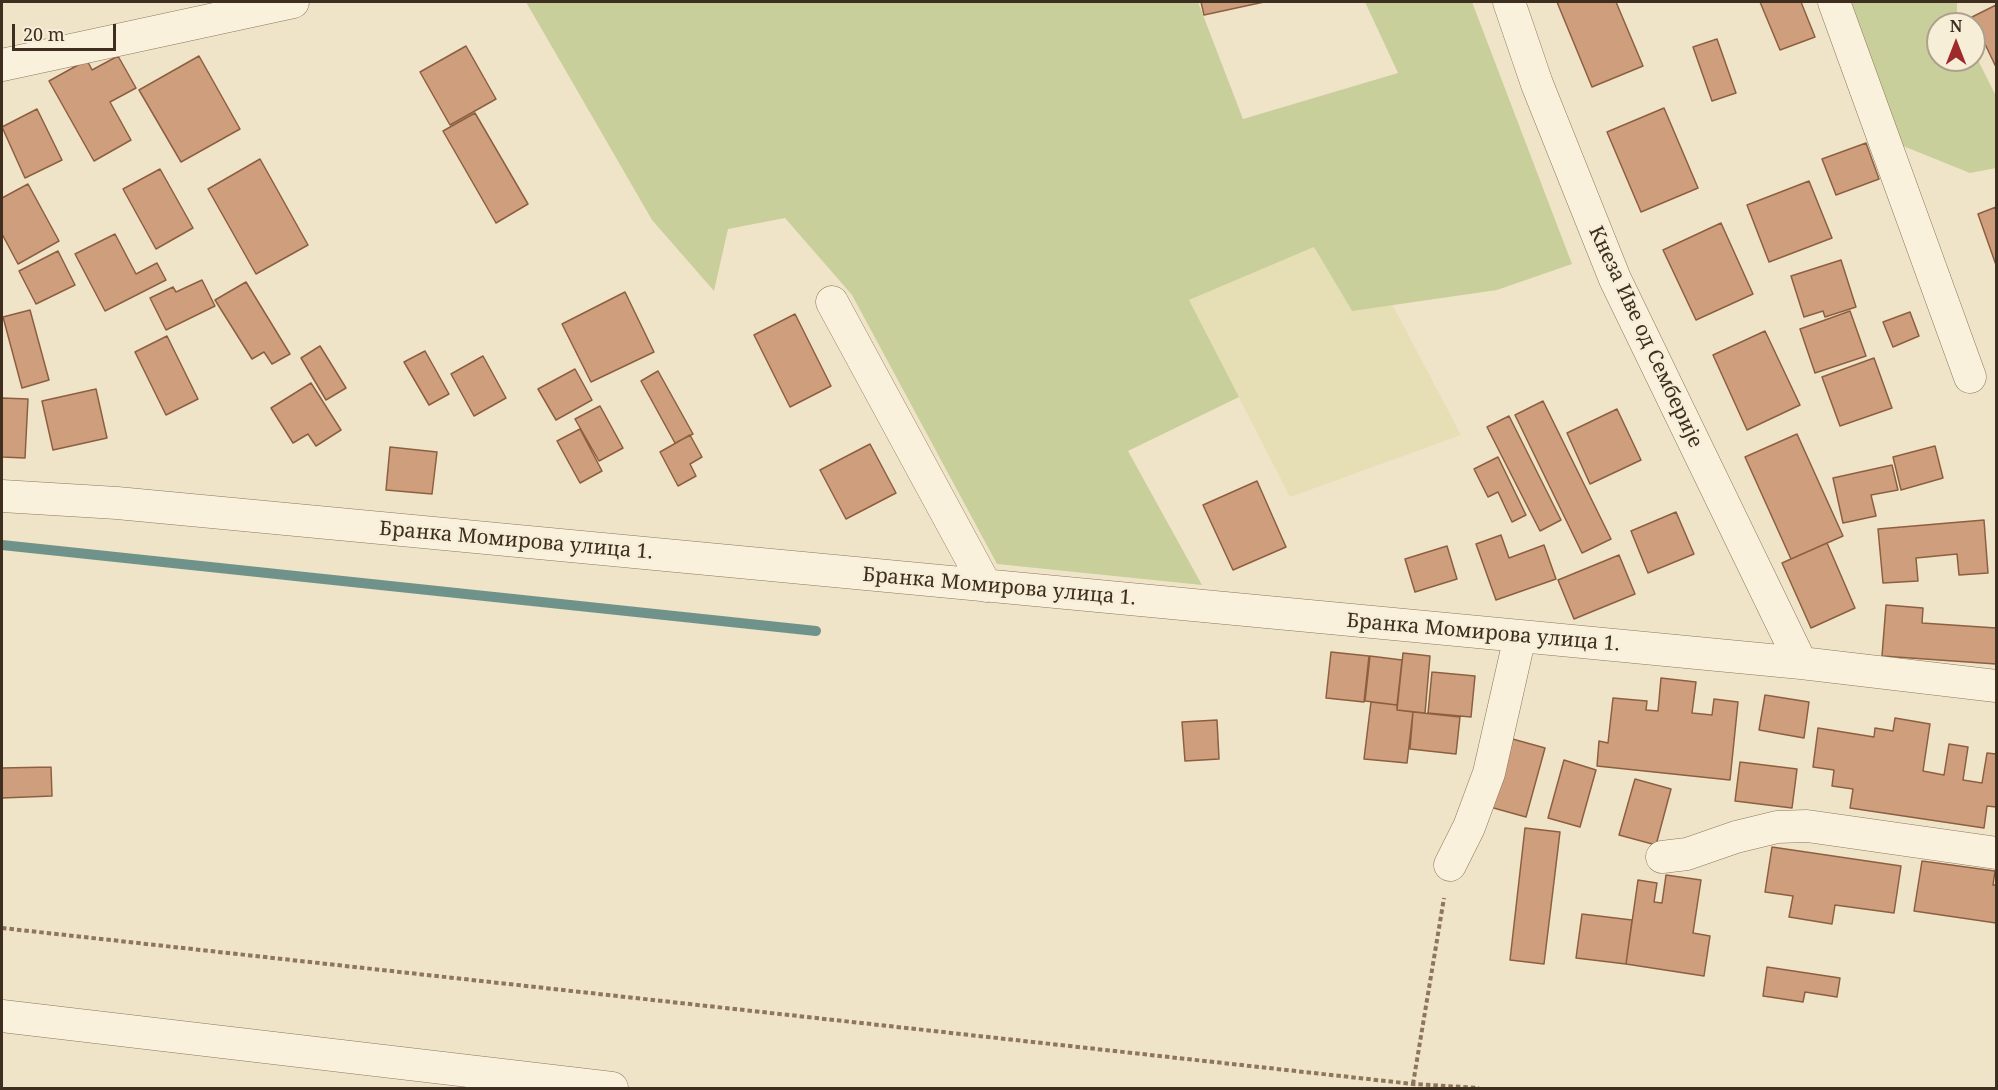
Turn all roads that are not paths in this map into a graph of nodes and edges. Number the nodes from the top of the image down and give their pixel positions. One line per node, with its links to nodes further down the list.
1 (293, 2): 4 (street)
2 (1509, 2): 10 (street, Кнеза Иве од Семберије)
3 (1834, 2): 6 (street)
4 (2, 65)
5 (832, 302): 8 (street)
6 (1970, 377)
7 (2, 496): 8 (street, Бранка Момирова улица 1.)
8 (986, 586): 9 (street, Бранка Момирова улица 1.)
9 (1520, 636): 10 (street, Бранка Момирова улица 1.); 14 (street)
10 (1801, 663): 11 (street, Бранка Момирова улица 1.)
11 (1996, 686)
12 (1996, 854): 13 (street)
13 (1662, 857)
14 (1450, 865)
15 (2, 1017): 16 (street)
16 (612, 1089)

